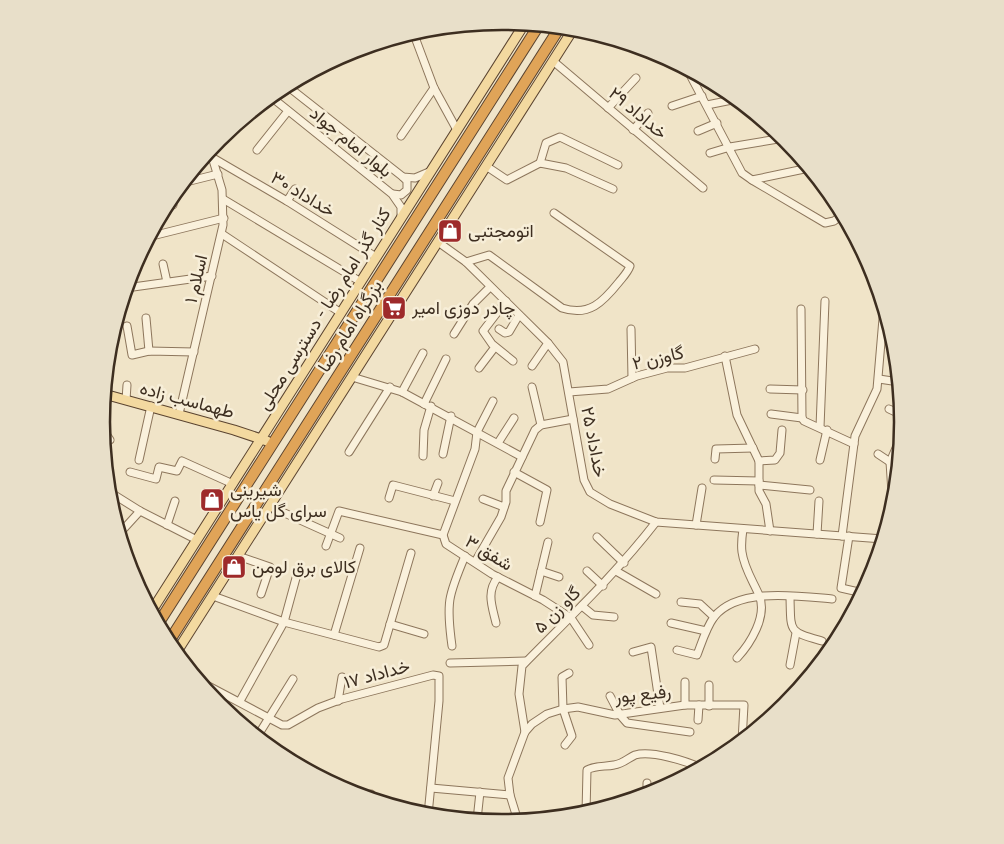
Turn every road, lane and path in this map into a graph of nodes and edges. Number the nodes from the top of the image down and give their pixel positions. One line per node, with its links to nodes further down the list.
1 (521, 31): 8 (main road, کنار گذر امام رضا - دسترسی محلی)
2 (535, 32): 6 (highway, بزرگراه امام رضا)
3 (556, 34): 13 (highway, بزرگراه امام رضا)
4 (569, 36): 7 (main road)
5 (416, 40): 11 (street)
6 (528, 43): 8 (main road); 87 (highway, بزرگراه امام رضا)
7 (553, 61): 19 (street, خداداد ۲۹); 23 (main road)
8 (495, 70): 24 (main road, کنار گذر امام رضا - دسترسی محلی)
9 (636, 78): 19 (street)
10 (694, 81): 14 (street)
11 (434, 88): 24 (street); 27 (street)
12 (293, 91): 39 (street, بلوار امام جواد)
13 (520, 91): 23 (main road); 54 (highway, بزرگراه امام رضا)
14 (702, 96): 17 (street); 18 (street)
15 (276, 101): 20 (street, بلوار امام جواد)
16 (727, 101): 17 (street)
17 (707, 105): 22 (street)
18 (672, 106)
19 (608, 108): 25 (street, خداداد ۲۹)
20 (288, 111): 30 (street); 45 (street, بلوار امام جواد)
21 (648, 113): 25 (street)
22 (717, 122): 26 (street); 29 (street)
23 (512, 126): 35 (main road)
24 (457, 130): 36 (main road, کنار گذر امام رضا - دسترسی محلی)
25 (634, 130): 43 (street, خداداد ۲۹)
26 (698, 131)
27 (401, 136)
28 (773, 140): 29 (street)
29 (730, 147): 31 (street); 41 (street)
30 (257, 150)
31 (710, 153)
32 (213, 158): 38 (street, اسلام ۱); 47 (street, خداداد ۳۰)
33 (540, 163): 34 (street); 35 (street); 42 (street)
34 (618, 165)
35 (486, 166): 55 (main road)
36 (432, 170): 39 (street, بلوار امام جواد); 50 (main road, کنار گذر امام رضا - دسترسی محلی)
37 (802, 170): 41 (street)
38 (218, 174): 40 (street); 46 (street, اسلام ۱)
39 (403, 177): 45 (street)
40 (193, 180)
41 (752, 180): 51 (street)
42 (613, 188)
43 (703, 188)
44 (295, 189): 47 (street)
45 (392, 194): 50 (street, بلوار امام جواد)
46 (224, 199): 49 (street, اسلام ۱); 61 (street)
47 (287, 201): 56 (street, خداداد ۳۰)
48 (554, 212): 57 (street)
49 (224, 218): 52 (street, اسلام ۱); 53 (street)
50 (401, 218): 56 (main road, کنار گذر امام رضا - دسترسی محلی)
51 (837, 219)
52 (222, 234): 59 (street, اسلام ۱); 67 (street)
53 (158, 235)
54 (427, 236): 55 (main road); 78 (highway, بزرگراه امام رضا)
55 (438, 242): 57 (street, خداداد ۲۵); 70 (main road)
56 (376, 257): 61 (main road, کنار گذر امام رضا - دسترسی محلی)
57 (466, 262): 63 (street, خداداد ۲۵)
58 (163, 264): 60 (street)
59 (212, 276): 60 (street); 82 (street, اسلام ۱)
60 (167, 282): 62 (street)
61 (361, 282): 67 (main road, کنار گذر امام رضا - دسترسی محلی)
62 (134, 287)
63 (490, 287): 64 (street, خداداد ۲۵); 75 (street)
64 (506, 301): 68 (street, خداداد ۲۵); 79 (street)
65 (825, 302): 115 (street)
66 (801, 309): 98 (street)
67 (341, 313): 74 (main road, کنار گذر امام رضا - دسترسی محلی)
68 (519, 315): 72 (street); 77 (street, خداداد ۲۵)
69 (146, 318): 81 (street)
70 (387, 322): 78 (main road); 90 (main road)
71 (127, 326): 81 (street)
72 (499, 329)
73 (631, 329): 91 (street)
74 (330, 331): 87 (main road); 118 (main road, کنار گذر امام رضا - دسترسی محلی)
75 (454, 334)
76 (885, 341): 92 (street)
77 (548, 343): 88 (street); 100 (street, خداداد ۲۵)
78 (358, 344): 207 (highway, بزرگراه امام رضا)
79 (495, 347): 86 (street); 89 (street)
80 (755, 349): 84 (street, گاوزن ۲)
81 (148, 351): 82 (street)
82 (194, 352): 108 (street, اسلام ۱)
83 (423, 353): 99 (street)
84 (725, 356): 91 (street, گاوزن ۲); 122 (street)
85 (446, 359): 104 (street)
86 (512, 361)
87 (323, 365): 120 (highway, بزرگراه امام رضا)
88 (532, 366)
89 (479, 368)
90 (352, 377): 95 (street); 150 (main road)
91 (632, 378): 100 (street, گاوزن ۲)
92 (878, 379): 93 (street); 121 (street)
93 (892, 381)
94 (127, 385): 102 (street)
95 (390, 387): 99 (street); 123 (street)
96 (532, 387): 114 (street)
97 (770, 389): 98 (street)
98 (803, 390): 112 (street)
99 (402, 392): 104 (street)
100 (569, 392): 113 (street, خداداد ۲۵)
101 (111, 396): 102 (main road, طهماسب زاده)
102 (126, 400): 105 (main road, طهماسب زاده)
103 (493, 401): 117 (street)
104 (427, 405): 110 (street); 126 (street)
105 (151, 406): 108 (main road, طهماسب زاده); 130 (street)
106 (889, 409): 107 (street)
107 (894, 411)
108 (179, 414): 118 (main road, طهماسب زاده)
109 (771, 414): 112 (street)
110 (451, 416): 117 (street); 124 (street)
111 (514, 418): 119 (street)
112 (802, 418): 115 (street)
113 (573, 419): 114 (street); 154 (street, خداداد ۲۵)
114 (541, 425): 127 (street)
115 (824, 429): 121 (street); 131 (street)
116 (782, 430): 132 (street)
117 (477, 432): 119 (street); 148 (street)
118 (262, 438): 120 (main road, طهماسب زاده); 140 (main road, کنار گذر امام رضا - دسترسی محلی)
119 (498, 443): 127 (street)
120 (272, 444): 172 (highway, بزرگراه امام رضا)
121 (854, 444): 163 (street)
122 (754, 448): 129 (street); 132 (street)
123 (349, 452)
124 (443, 454)
125 (878, 454): 133 (street)
126 (422, 456)
127 (522, 456): 136 (street)
128 (892, 457): 133 (street)
129 (715, 459)
130 (139, 460)
131 (820, 460)
132 (759, 461): 139 (street)
133 (890, 462): 134 (street)
134 (891, 468)
135 (130, 472): 140 (street)
136 (514, 472): 151 (street); 153 (street)
137 (714, 480): 139 (street)
138 (438, 483): 143 (street)
139 (759, 483): 142 (street); 159 (street)
140 (232, 484): 167 (main road, کنار گذر امام رضا - دسترسی محلی)
141 (702, 488): 156 (street)
142 (810, 490)
143 (433, 496): 145 (street); 148 (street)
144 (118, 498): 152 (street)
145 (389, 498)
146 (483, 499): 151 (street)
147 (175, 501): 155 (street)
148 (455, 502): 162 (street)
149 (819, 502): 161 (street)
150 (270, 506): 160 (street); 173 (main road)
151 (504, 507): 175 (street)
152 (140, 511): 155 (street); 157 (street)
153 (540, 522)
154 (656, 522): 156 (street, خداداد ۲۵); 176 (street, گاو زن ۵)
155 (167, 525): 167 (street)
156 (696, 525): 158 (street, خداداد ۲۵)
157 (125, 528)
158 (742, 529): 159 (street, خداداد ۲۵); 190 (street)
159 (770, 531): 161 (street, خداداد ۲۵)
160 (329, 533): 162 (street, شفق ۳); 165 (street); 169 (street, شفق ۳)
161 (817, 534): 163 (street, خداداد ۲۵)
162 (443, 535): 174 (street, شفق ۳)
163 (845, 536): 166 (street, خداداد ۲۵); 185 (street)
164 (597, 537): 176 (street)
165 (340, 538)
166 (876, 538)
167 (197, 540): 180 (main road, کنار گذر امام رضا - دسترسی محلی)
168 (548, 542): 177 (street)
169 (326, 546)
170 (360, 548): 208 (street)
171 (411, 553): 203 (street)
172 (203, 554): 180 (main road); 196 (highway, بزرگراه امام رضا)
173 (238, 556): 186 (street); 188 (main road)
174 (465, 556): 175 (street, شفق ۳); 214 (street)
175 (475, 562): 181 (street, شفق ۳)
176 (624, 563): 179 (street, گاو زن ۵)
177 (541, 571): 182 (street); 189 (street)
178 (587, 571): 184 (street)
179 (616, 572): 184 (street, گاو زن ۵); 187 (street)
180 (176, 574): 194 (main road, کنار گذر امام رضا - دسترسی محلی)
181 (498, 577): 189 (street, شفق ۳); 201 (street)
182 (559, 577)
183 (296, 578): 200 (street)
184 (603, 586): 195 (street, گاو زن ۵)
185 (856, 591)
186 (261, 594)
187 (656, 594)
188 (213, 596): 200 (street); 210 (main road)
189 (535, 596): 199 (street, شفق ۳)
190 (760, 597): 191 (street); 198 (street); 217 (street)
191 (790, 597): 192 (street); 205 (street)
192 (832, 599)
193 (681, 602): 198 (street)
194 (156, 605)
195 (582, 606): 197 (street); 199 (street, گاو زن ۵)
196 (162, 617)
197 (614, 617)
198 (714, 617): 204 (street)
199 (572, 618): 212 (street); 218 (street, گاو زن ۵)
200 (284, 622): 208 (street); 228 (street)
201 (496, 623)
202 (671, 623): 204 (street)
203 (390, 624): 206 (street); 208 (street)
204 (706, 631): 215 (street)
205 (796, 633): 211 (street); 220 (street)
206 (424, 634)
207 (173, 635)
208 (334, 635)
209 (176, 640): 210 (main road)
210 (184, 641): 213 (main road)
211 (822, 641)
212 (589, 645)
213 (181, 646)
214 (452, 646)
215 (677, 650)
216 (633, 652): 233 (street)
217 (737, 658)
218 (526, 661): 219 (street); 240 (street)
219 (450, 663)
220 (790, 665)
221 (569, 673): 234 (street)
222 (342, 677): 229 (street)
223 (293, 679): 236 (street)
224 (685, 682): 230 (street)
225 (709, 684): 232 (street)
226 (216, 689): 228 (street, خداداد ۱۷)
227 (610, 696): 235 (street)
228 (240, 701): 236 (street, خداداد ۱۷)
229 (338, 701): 236 (street, خداداد ۱۷); 244 (street, خداداد ۱۷)
230 (685, 705): 231 (street, رفیع پور); 233 (street, رفیع پور)
231 (699, 705): 232 (street, رفیع پور); 237 (street)
232 (709, 706): 238 (street, رفیع پور)
233 (660, 708): 235 (street, رفیع پور)
234 (563, 709): 235 (street, رفیع پور); 240 (street, رفیع پور); 242 (street)
235 (620, 715): 241 (street)
236 (268, 717): 239 (street)
237 (698, 720)
238 (744, 730)
239 (260, 731)
240 (524, 732): 246 (street)
241 (690, 732)
242 (564, 745)
243 (693, 764): 247 (street)
244 (431, 788): 245 (street); 248 (street, خداداد ۱۷)
245 (480, 792): 246 (street); 249 (street)
246 (510, 795): 250 (street)
247 (586, 804)
248 (429, 807)
249 (478, 813)
250 (516, 813)

